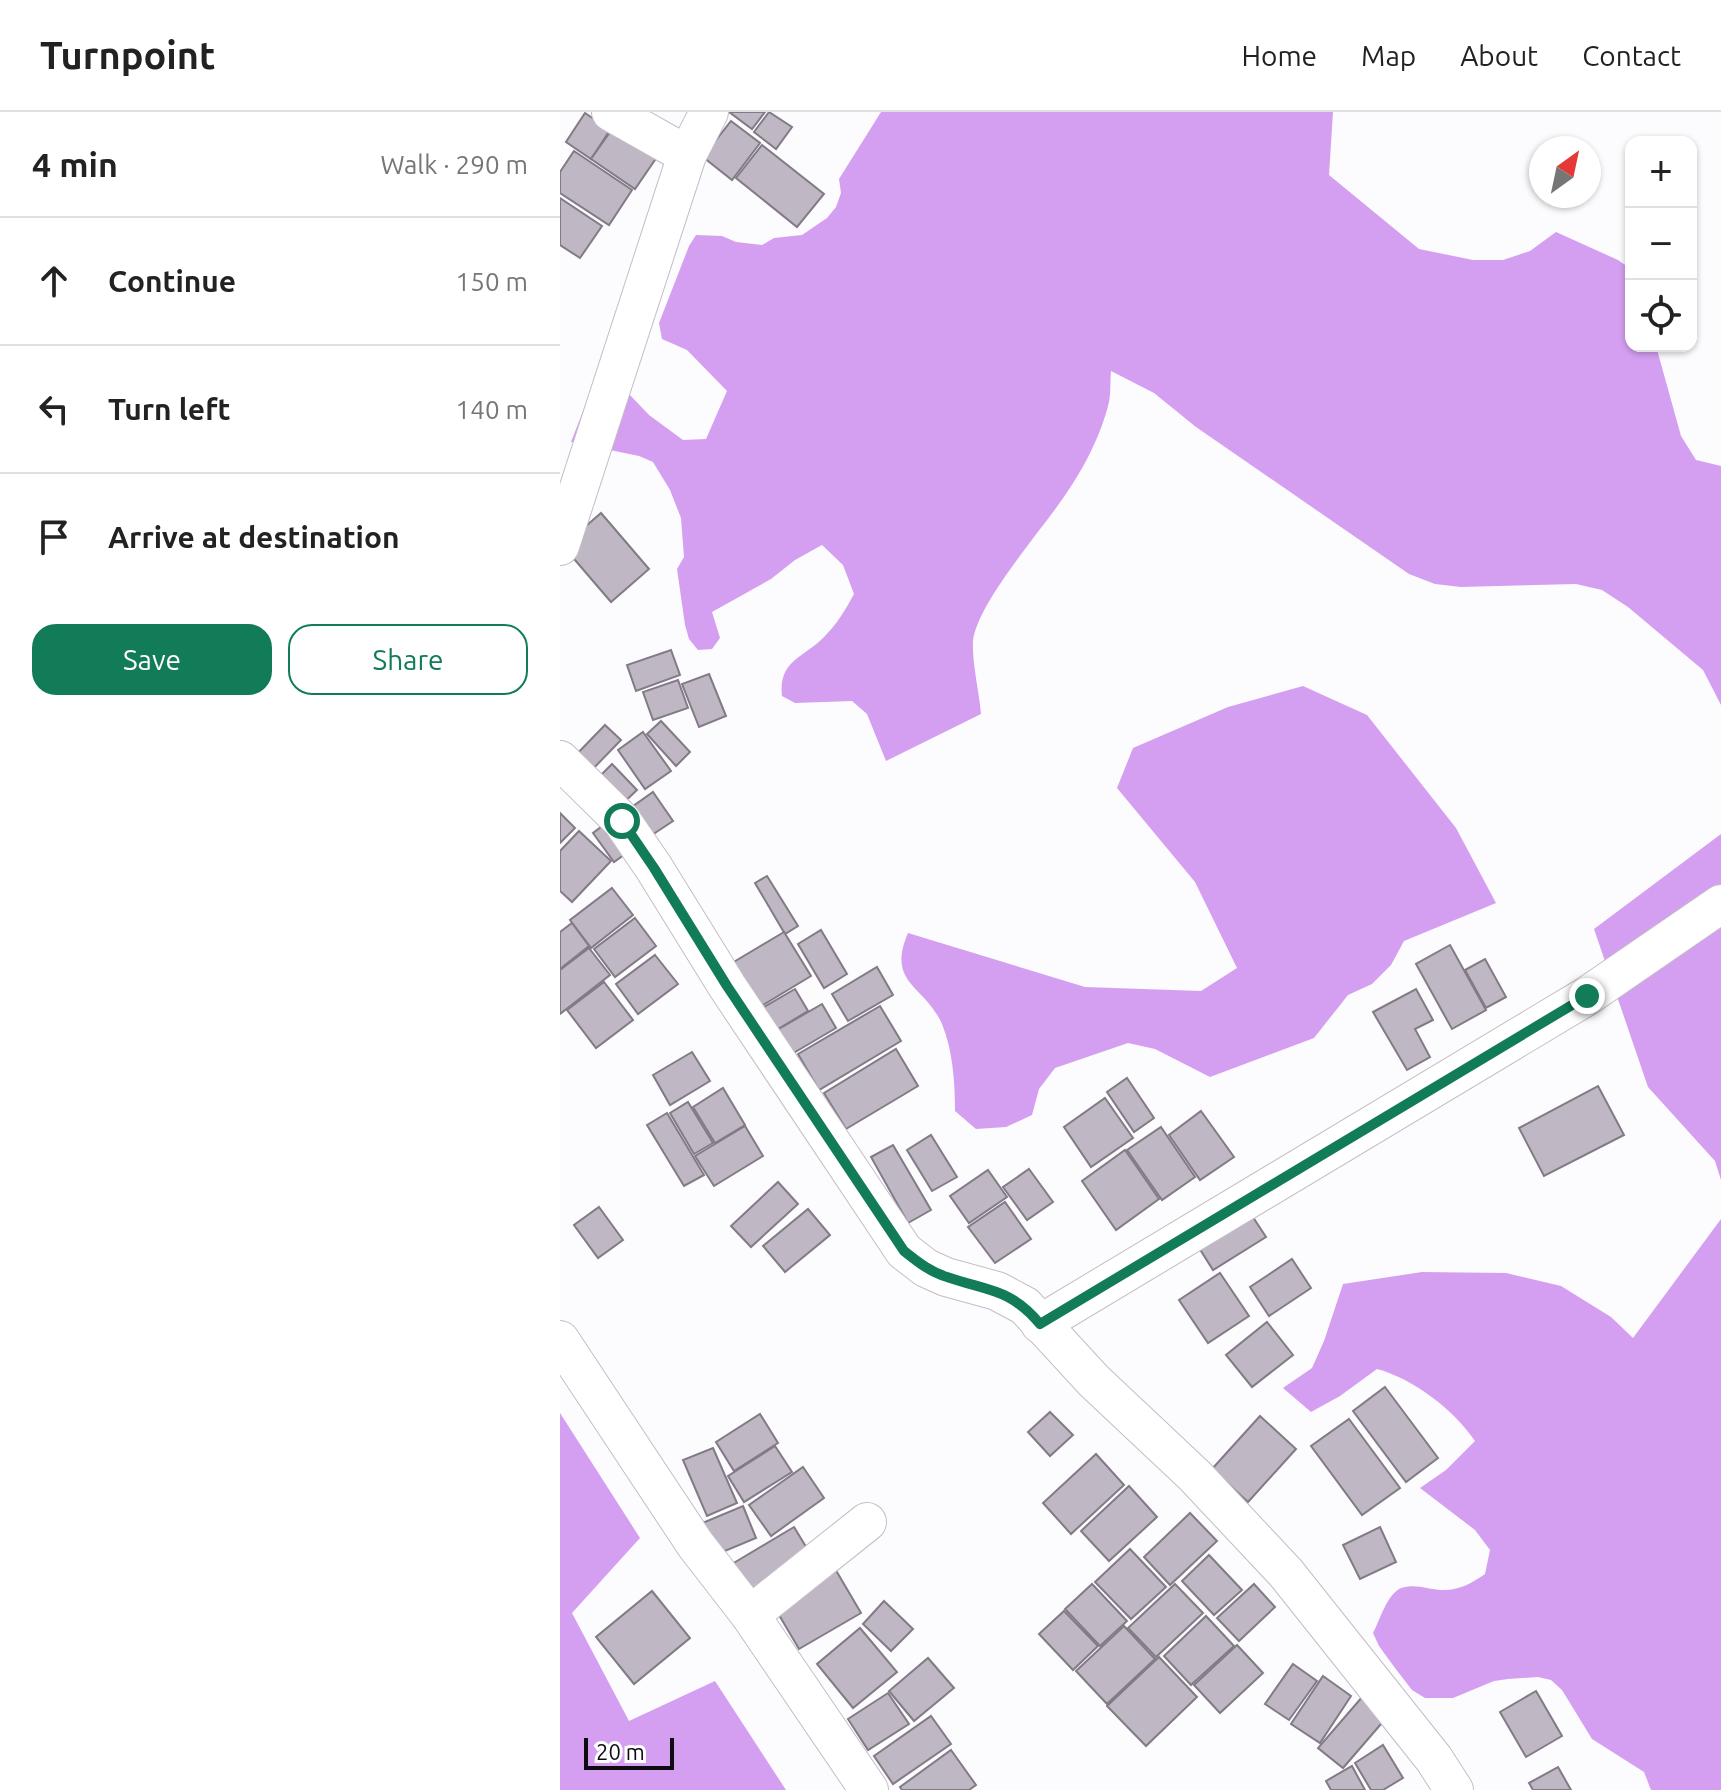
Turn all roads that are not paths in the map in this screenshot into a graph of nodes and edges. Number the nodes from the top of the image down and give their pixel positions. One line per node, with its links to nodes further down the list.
1 (611, 112): 3 (street)
2 (709, 112): 3 (street)
3 (687, 155): 4 (street)
4 (560, 546)
5 (560, 760): 7 (street)
6 (1721, 904): 7 (street)
7 (1040, 1324): 12 (street)
8 (560, 1340): 10 (street)
9 (867, 1522): 10 (street)
10 (750, 1615): 11 (street)
11 (869, 1790)
12 (1454, 1790)

